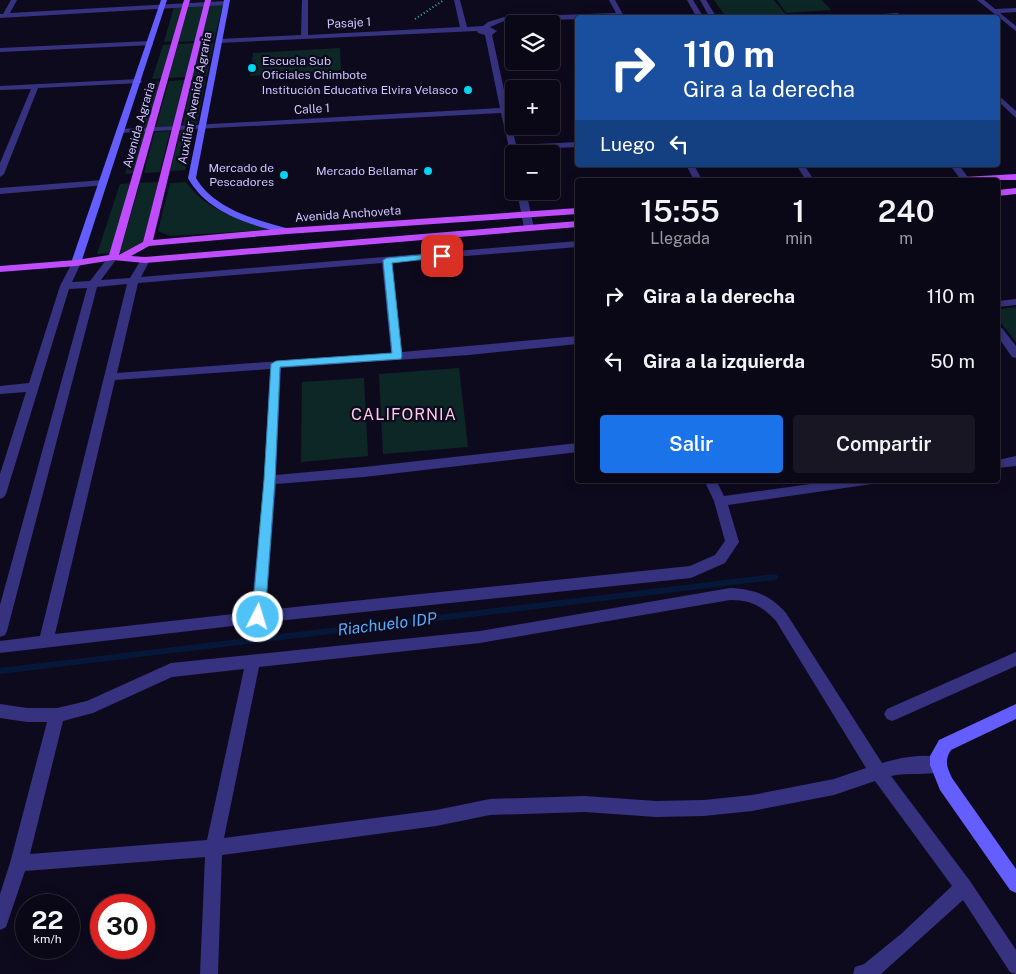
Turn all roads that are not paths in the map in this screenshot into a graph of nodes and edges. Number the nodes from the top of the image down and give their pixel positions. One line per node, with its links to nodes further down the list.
1 (14, 0): 17 (street)
2 (305, 0): 22 (street)
3 (458, 0): 20 (street)
4 (612, 0): 14 (street)
5 (690, 0): 15 (street)
6 (703, 0): 16 (street)
7 (980, 0): 13 (street)
8 (226, 1): 9 (street); 23 (street, Auxiliar Avenida Agraria)
9 (208, 2): 11 (street); 33 (main road)
10 (163, 3): 11 (street); 17 (street); 24 (street)
11 (186, 3): 34 (main road, Avenida Agraria)
12 (1016, 10): 13 (street)
13 (996, 11): 19 (street)
14 (620, 15)
15 (700, 15)
16 (712, 15)
17 (3, 16)
18 (575, 17): 21 (street, Pasaje 1)
19 (1016, 28)
20 (464, 30): 21 (street, Pasaje 1); 22 (street, Pasaje 1)
21 (484, 30): 30 (street)
22 (304, 37): 23 (street, Pasaje 1)
23 (219, 41): 32 (street, Auxiliar Avenida Agraria)
24 (150, 43): 25 (street); 26 (street)
25 (0, 50)
26 (138, 81): 27 (street); 35 (street)
27 (36, 86): 28 (street); 40 (street)
28 (0, 88)
29 (1000, 99): 31 (street)
30 (505, 110): 32 (street, Calle 1)
31 (1016, 116)
32 (203, 126): 33 (street, Calle 1); 54 (street, Auxiliar Avenida Agraria)
33 (176, 128): 34 (street, Calle 1); 55 (main road)
34 (151, 130): 35 (street, Calle 1); 57 (main road, Avenida Agraria)
35 (121, 131): 45 (street)
36 (575, 144): 37 (street)
37 (560, 146)
38 (801, 167): 42 (street)
39 (955, 167): 43 (street)
40 (0, 174)
41 (1016, 177): 44 (main road)
42 (809, 178)
43 (964, 178)
44 (999, 178)
45 (103, 183): 46 (street); 60 (street)
46 (0, 191)
47 (1016, 191): 48 (main road)
48 (1000, 193)
49 (523, 200): 51 (street)
50 (575, 211): 51 (main road, Avenida Anchoveta)
51 (526, 215): 53 (street); 54 (main road, Avenida Anchoveta)
52 (575, 224): 53 (main road, Avenida Anchoveta)
53 (529, 228): 58 (main road, Avenida Anchoveta)
54 (287, 231): 55 (main road, Avenida Anchoveta)
55 (147, 243): 57 (main road, Avenida Anchoveta)
56 (575, 244): 59 (street)
57 (118, 257): 58 (main road, Avenida Anchoveta); 60 (main road, Avenida Anchoveta); 63 (street)
58 (145, 260): 62 (street)
59 (387, 260): 62 (street); 70 (street)
60 (76, 263): 61 (main road, Avenida Anchoveta); 64 (street)
61 (0, 269)
62 (132, 282): 63 (street); 72 (street)
63 (93, 284): 64 (street); 84 (street)
64 (66, 286): 73 (street)
65 (1016, 302): 66 (street)
66 (1000, 304)
67 (1000, 333): 69 (street)
68 (575, 340): 70 (street)
69 (1016, 354)
70 (397, 356): 71 (street)
71 (276, 364): 72 (street); 78 (street)
72 (109, 377): 85 (street)
73 (34, 386): 74 (street); 81 (street)
74 (0, 390)
75 (575, 448): 78 (street)
76 (1016, 461): 77 (street)
77 (1000, 464)
78 (270, 480): 83 (street)
79 (711, 483): 82 (street)
80 (853, 483): 82 (street)
81 (0, 494)
82 (720, 501): 83 (street)
83 (258, 617): 85 (street)
84 (0, 631)
85 (46, 642): 86 (street)
86 (0, 647)
87 (1016, 659): 91 (street)
88 (254, 662): 92 (street); 94 (street); 95 (street)
89 (0, 711): 92 (street)
90 (1016, 711): 93 (street)
91 (892, 714)
92 (57, 715): 96 (street)
93 (938, 765): 94 (street); 97 (street)
94 (878, 772): 95 (street); 98 (street)
95 (214, 848): 96 (street); 101 (street)
96 (19, 863): 99 (street)
97 (1016, 884)
98 (964, 887): 100 (street); 102 (street)
99 (0, 921)
100 (1016, 966)
101 (208, 974)
102 (862, 974)

